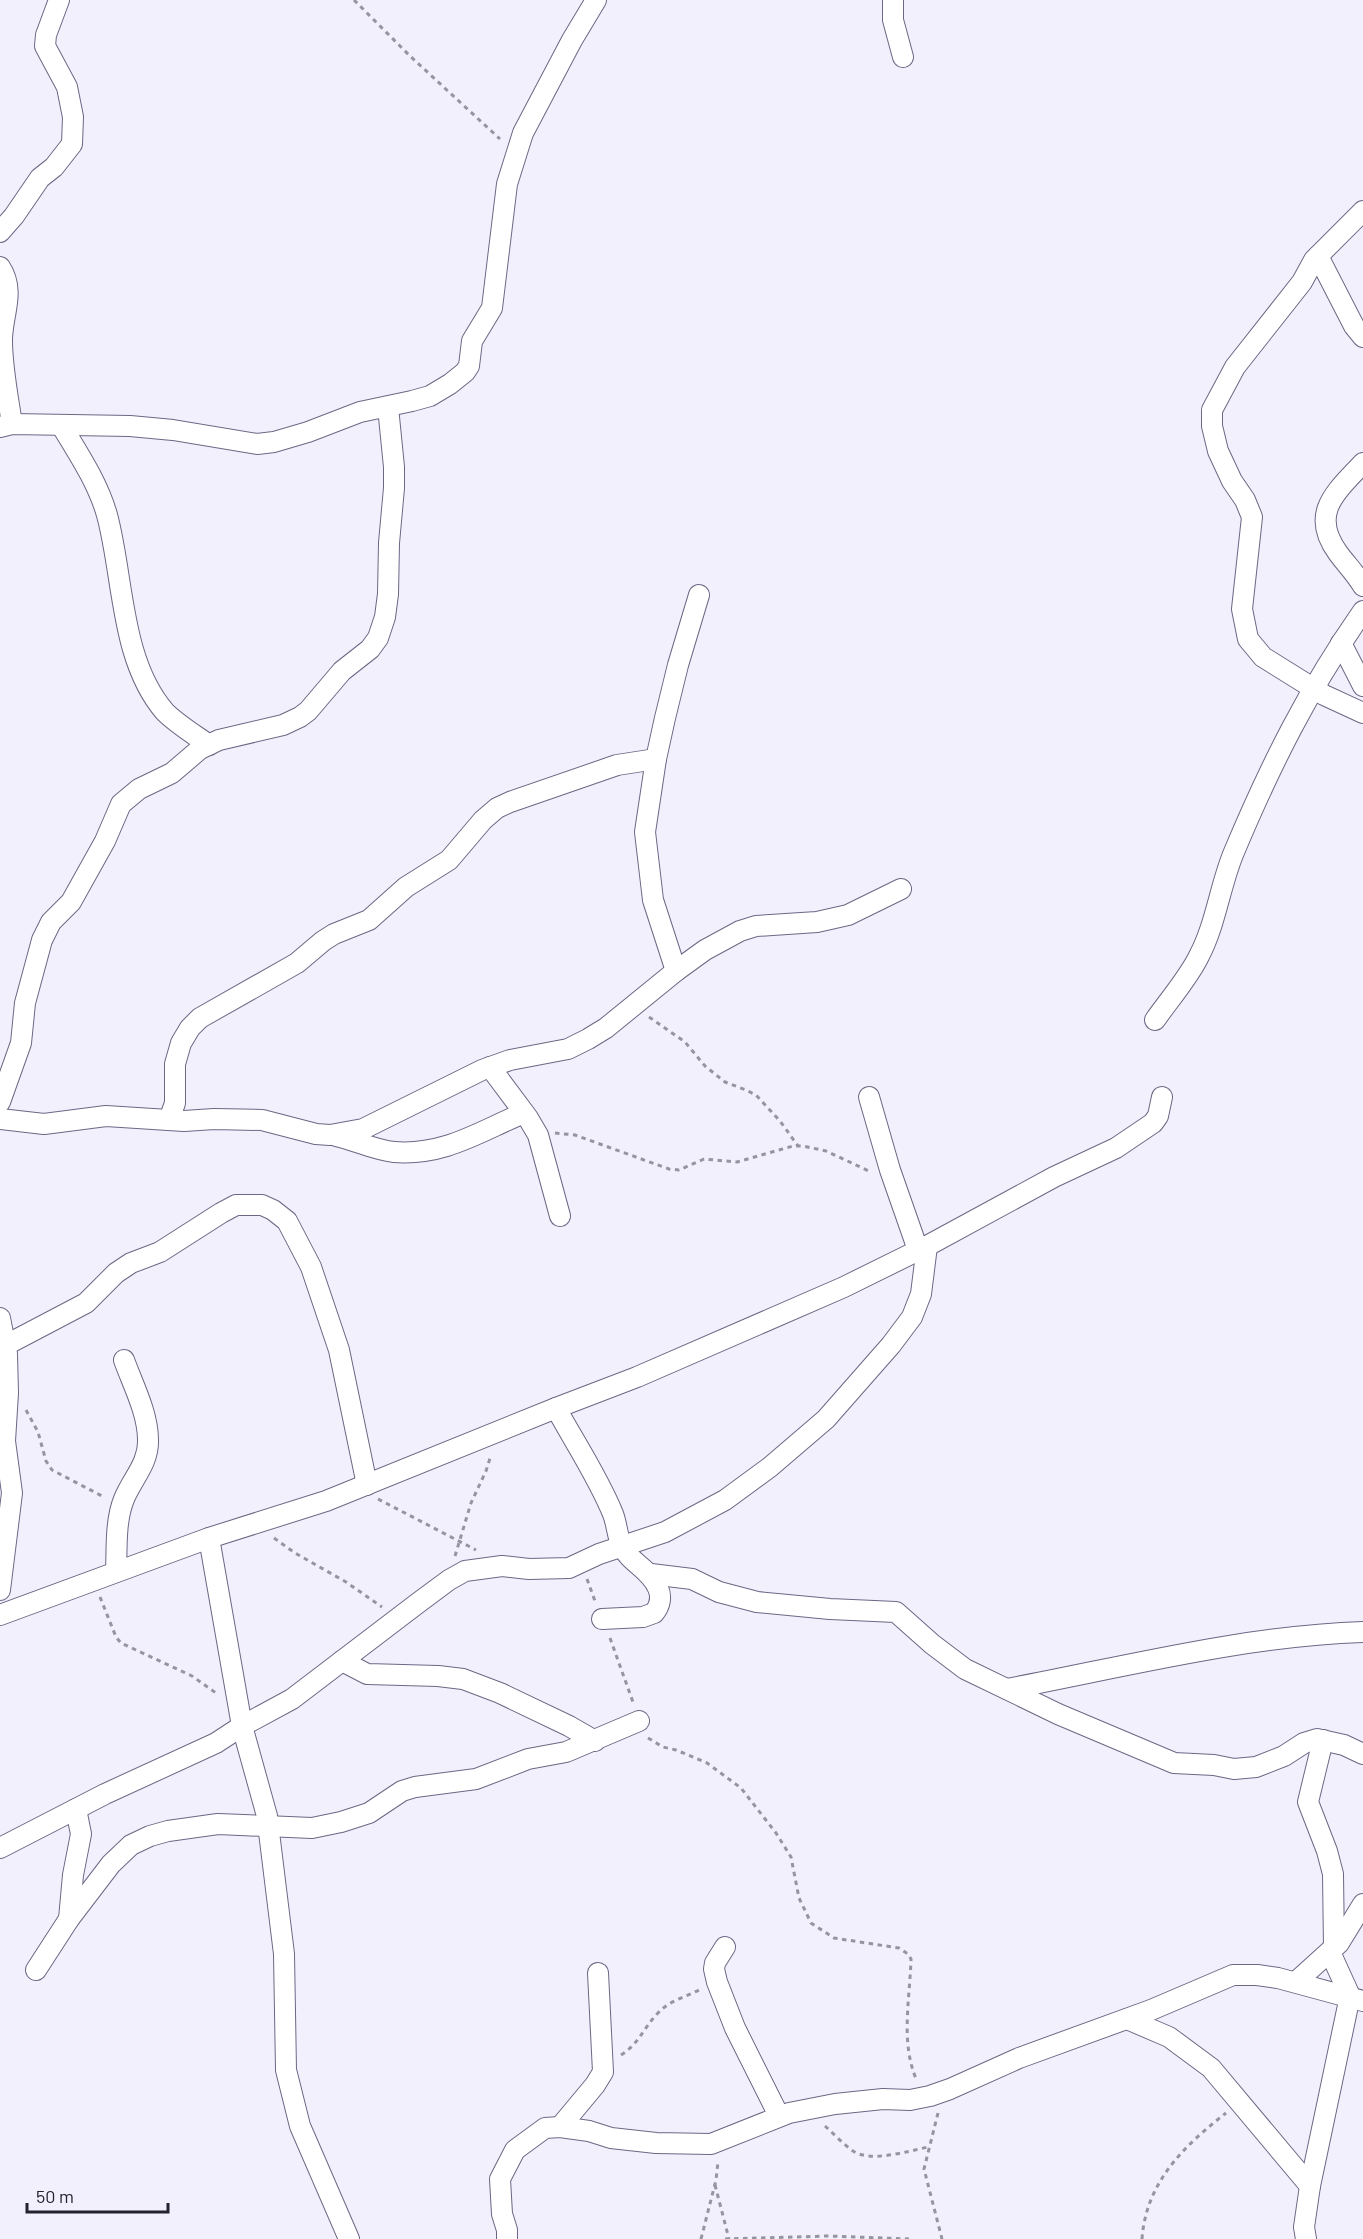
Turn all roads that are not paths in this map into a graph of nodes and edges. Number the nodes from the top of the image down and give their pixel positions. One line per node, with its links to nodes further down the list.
1 (59, 0): 6 (street)
2 (596, 0): 10 (street)
3 (893, 0): 4 (street)
4 (903, 57)
5 (1363, 211): 7 (street)
6 (0, 232)
7 (1318, 256): 9 (street); 19 (street)
8 (0, 267): 12 (street)
9 (1363, 338)
10 (388, 407): 11 (street); 21 (street)
11 (61, 425): 12 (street); 21 (street)
12 (6, 426)
13 (1363, 462): 14 (street)
14 (1363, 586)
15 (699, 595): 22 (street)
16 (1363, 611): 17 (street)
17 (1341, 643): 18 (street); 19 (street)
18 (1363, 686)
19 (1312, 688): 20 (street); 25 (street)
20 (1363, 713)
21 (209, 745): 29 (street)
22 (656, 759): 24 (street); 32 (street)
23 (901, 889): 24 (street)
24 (676, 971): 26 (street)
25 (1155, 1020)
26 (490, 1067): 30 (street); 33 (street)
27 (869, 1097): 35 (street)
28 (1162, 1097): 35 (street)
29 (0, 1102)
30 (525, 1113): 33 (street); 34 (street)
31 (0, 1119): 32 (street)
32 (169, 1120): 33 (street)
33 (330, 1135)
34 (560, 1216)
35 (922, 1248): 39 (street); 43 (street)
36 (0, 1318): 37 (street)
37 (6, 1345): 40 (street); 41 (street)
38 (124, 1360): 44 (street)
39 (556, 1408): 41 (street); 43 (street)
40 (2, 1443): 46 (street)
41 (362, 1487): 42 (street)
42 (209, 1538): 44 (street); 52 (street)
43 (622, 1547): 45 (street); 50 (street)
44 (116, 1572): 47 (street)
45 (651, 1574): 48 (street); 51 (street)
46 (0, 1590)
47 (0, 1615)
48 (602, 1619)
49 (1363, 1632): 51 (street)
50 (342, 1661): 52 (street); 55 (street)
51 (1007, 1689): 54 (street)
52 (241, 1718): 57 (street); 58 (street)
53 (639, 1721): 55 (street)
54 (1323, 1740): 56 (street); 63 (street)
55 (595, 1741): 58 (street)
56 (1363, 1754)
57 (76, 1809): 59 (street); 61 (street)
58 (268, 1825): 61 (street); 72 (street)
59 (0, 1848)
60 (1363, 1904): 63 (street)
61 (69, 1919): 64 (street)
62 (725, 1947): 69 (street)
63 (1332, 1950): 66 (street); 67 (street)
64 (36, 1970)
65 (598, 1973): 70 (street)
66 (1296, 1982): 67 (street); 68 (street)
67 (1357, 1999): 71 (street)
68 (1127, 2019): 69 (street); 71 (street)
69 (779, 2116): 70 (street)
70 (560, 2127): 73 (street)
71 (1310, 2186): 74 (street)
72 (349, 2239)
73 (507, 2239)
74 (1306, 2239)

